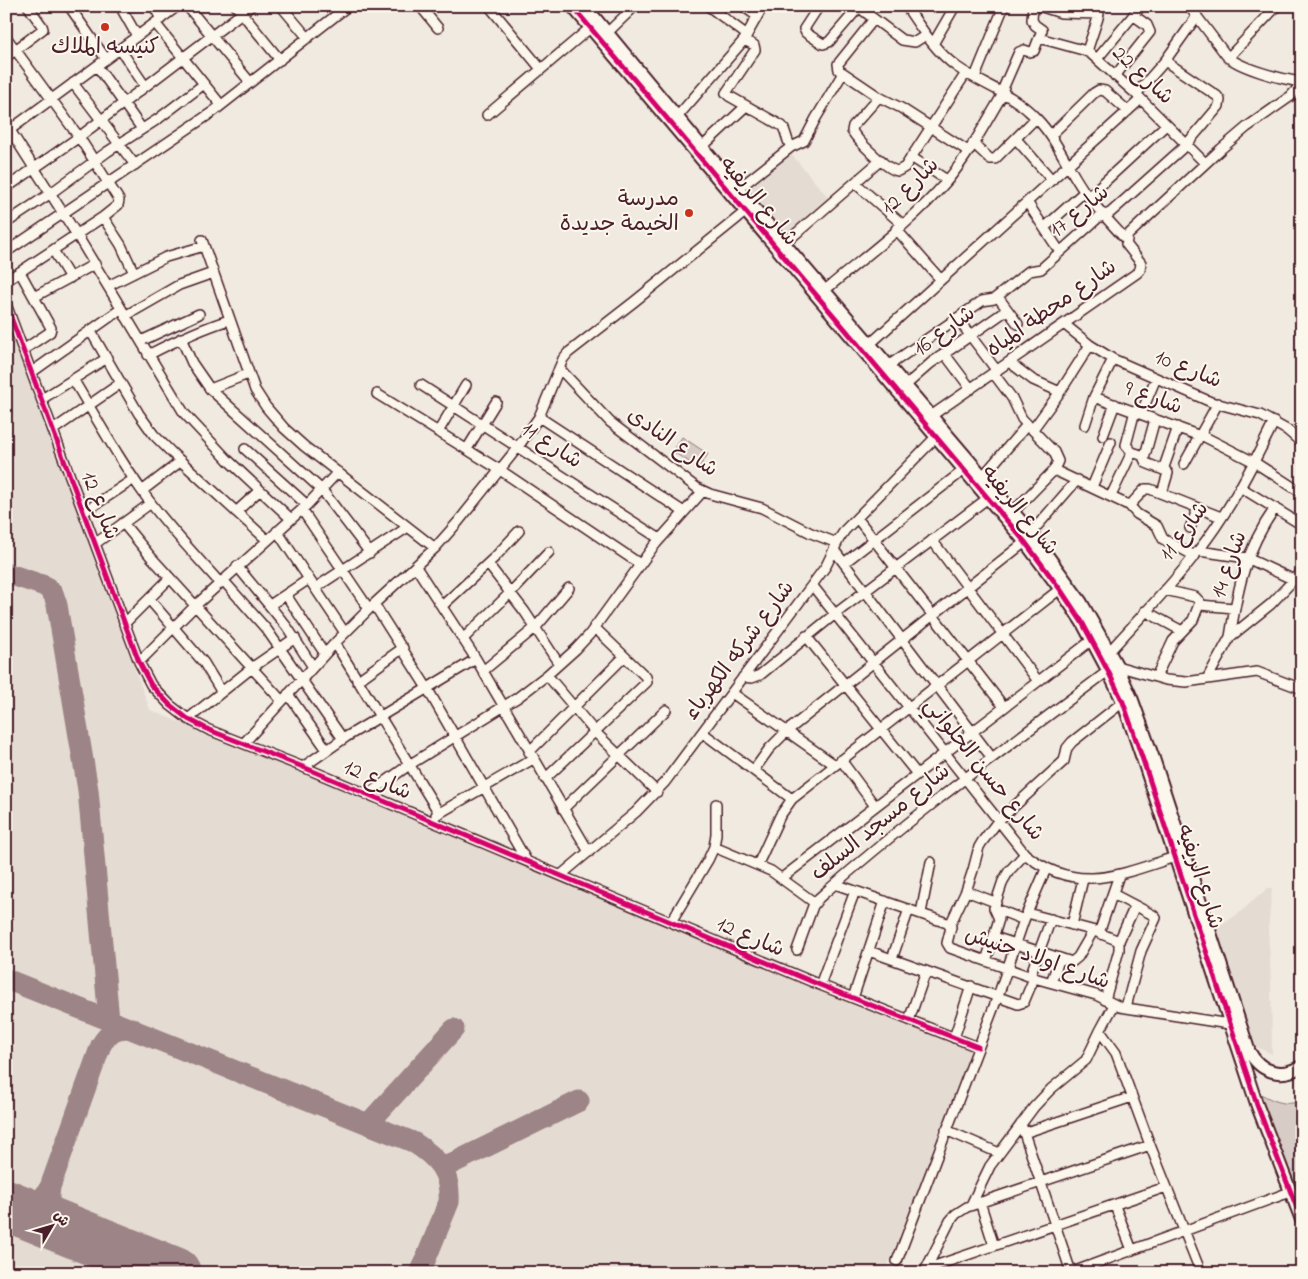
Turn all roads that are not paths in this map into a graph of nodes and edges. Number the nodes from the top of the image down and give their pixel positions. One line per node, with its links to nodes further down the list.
1 (28, 6): 49 (street)
2 (69, 6): 54 (street)
3 (120, 6): 41 (street)
4 (154, 6): 36 (street)
5 (178, 6): 36 (street)
6 (186, 6): 42 (street)
7 (251, 6): 28 (street)
8 (281, 6): 45 (street)
9 (348, 6): 45 (street)
10 (434, 6): 29 (street)
11 (489, 6): 59 (street)
12 (572, 6): 38 (street, شارع الريفيه)
13 (636, 6): 39 (street)
14 (708, 6): 44 (street)
15 (743, 6): 33 (street)
16 (762, 6): 33 (street)
17 (818, 6): 24 (street)
18 (955, 6): 47 (street)
19 (1003, 6): 63 (street)
20 (1033, 6): 46 (street)
21 (1040, 6): 30 (street)
22 (1141, 6): 32 (street)
23 (1189, 6): 34 (street)
24 (858, 7): 35 (street)
25 (1274, 7): 53 (street)
26 (589, 8): 39 (street, شارع الريفيه)
27 (910, 8): 40 (street)
28 (239, 10): 42 (street); 56 (street)
29 (422, 10): 37 (street)
30 (1062, 10): 31 (street)
31 (1099, 10): 50 (street)
32 (1134, 15): 55 (street); 62 (street)
33 (757, 16): 44 (street)
34 (1197, 16): 53 (street); 57 (street)
35 (874, 19): 40 (street); 60 (street)
36 (158, 21): 41 (street); 52 (street)
37 (438, 28)
38 (590, 28): 59 (street); 80 (street, شارع الريفيه)
39 (607, 33): 80 (street, شارع الريفيه)
40 (926, 35): 47 (street)
41 (138, 36): 48 (street)
42 (211, 36): 52 (street); 65 (street)
43 (6, 37): 49 (street)
44 (746, 37): 75 (street); 80 (street)
45 (308, 38): 56 (street)
46 (1040, 38): 50 (street, شارع 22); 69 (street, شارع 12)
47 (933, 44): 61 (street)
48 (120, 48): 54 (street); 68 (street)
49 (16, 50): 51 (street); 72 (street)
50 (1087, 51): 55 (street, شارع 22)
51 (6, 57)
52 (183, 57): 67 (street); 68 (street)
53 (1228, 58): 64 (street)
54 (106, 59): 58 (street)
55 (1097, 59): 62 (street, شارع 22)
56 (280, 60): 65 (street)
57 (1165, 61): 71 (street); 89 (street, شارع 17)
58 (97, 66): 66 (street); 73 (street)
59 (542, 69): 77 (street)
60 (843, 73): 70 (street); 91 (street)
61 (966, 73): 63 (street); 82 (street)
62 (1115, 76): 71 (street, شارع 22)
63 (975, 78): 69 (street)
64 (1301, 81): 96 (street, شارع محطة المياه)
65 (250, 82): 74 (street)
66 (73, 83): 72 (street); 79 (street)
67 (204, 84): 74 (street); 84 (street)
68 (145, 86): 73 (street)
69 (1003, 92): 78 (street); 92 (street, شارع 12)
70 (879, 97): 82 (street); 95 (street)
71 (1138, 97): 76 (street); 81 (street, شارع 22)
72 (51, 99): 83 (street); 86 (street)
73 (123, 103): 79 (street); 84 (street)
74 (221, 105): 97 (street)
75 (746, 106): 90 (street); 91 (street)
76 (1128, 111): 85 (street); 98 (street)
77 (487, 115)
78 (1036, 118): 85 (street); 87 (street)
79 (101, 120): 86 (street); 88 (street)
80 (678, 123): 90 (street, شارع الريفيه); 109 (street, شارع الريفيه)
81 (1166, 124): 89 (street, شارع 22); 107 (street)
82 (930, 127): 92 (street); 93 (street)
83 (8, 129): 99 (street)
84 (142, 129): 88 (street)
85 (1051, 135): 98 (street)
86 (79, 137): 94 (street); 99 (street)
87 (1016, 139): 92 (street); 101 (street)
88 (119, 144): 94 (street); 97 (street)
89 (1186, 145): 96 (street, شارع 22); 111 (street, شارع 17)
90 (702, 147): 105 (street, شارع الريفيه)
91 (791, 147): 105 (street)
92 (971, 147): 100 (street, شارع 12)
93 (911, 157): 95 (street); 100 (street)
94 (94, 160): 102 (street); 106 (street)
95 (881, 160): 103 (street)
96 (1205, 163): 117 (street, شارع محطة المياه)
97 (135, 165): 102 (street)
98 (1069, 165): 101 (street); 107 (street)
99 (35, 168): 104 (street); 106 (street)
100 (947, 180): 114 (street, شارع 12)
101 (1052, 180): 108 (street)
102 (108, 183): 110 (street); 112 (street)
103 (854, 183): 114 (street); 118 (street)
104 (6, 188)
105 (738, 189): 118 (street, شارع الريفيه)
106 (51, 193): 110 (street); 113 (street)
107 (1086, 194): 111 (street); 115 (street)
108 (1027, 202): 115 (street); 127 (street)
109 (745, 212): 154 (street); 186 (street, شارع الريفيه)
110 (64, 213): 116 (street); 120 (street)
111 (1104, 215): 117 (street); 121 (street, شارع 17)
112 (103, 217): 116 (street); 124 (street)
113 (6, 222)
114 (899, 227): 127 (street); 130 (street, شارع 12)
115 (1044, 228): 121 (street)
116 (77, 235): 119 (street); 122 (street)
117 (1126, 240): 140 (street, شارع محطة المياه)
118 (784, 244): 130 (street, شارع الريفيه)
119 (53, 250): 123 (street); 126 (street)
120 (6, 252)
121 (1060, 252): 132 (street, شارع 17)
122 (95, 264): 126 (street); 129 (street)
123 (20, 272): 128 (street); 131 (street)
124 (134, 273): 125 (street); 129 (street)
125 (213, 274): 135 (street); 138 (street)
126 (70, 278): 131 (street)
127 (941, 280): 145 (street)
128 (6, 281)
129 (108, 286): 135 (street)
130 (824, 290): 145 (street, شارع الريفيه)
131 (34, 297): 147 (street)
132 (998, 297): 134 (street); 137 (street, شارع 17)
133 (6, 304): 147 (street, شارع 12)
134 (1007, 310): 139 (street); 142 (street, شارع 16)
135 (123, 312): 141 (street); 144 (street)
136 (199, 314): 144 (street)
137 (957, 318): 142 (street); 153 (street, شارع 17)
138 (229, 320): 143 (street); 157 (street)
139 (1018, 324)
140 (1064, 324): 146 (street, شارع 10); 152 (street, شارع محطة المياه)
141 (90, 330): 150 (street); 155 (street)
142 (970, 335): 148 (street, شارع 16); 156 (street)
143 (181, 338): 149 (street); 164 (street)
144 (141, 341): 149 (street)
145 (870, 344): 153 (street, شارع الريفيه)
146 (1090, 345): 151 (street, شارع 10); 166 (street)
147 (23, 350): 155 (street, شارع 12)
148 (944, 353): 163 (street, شارع 16); 165 (street)
149 (148, 355): 209 (street)
150 (107, 358): 159 (street); 160 (street)
151 (1113, 359): 158 (street, شارع 10); 168 (street)
152 (1009, 362): 156 (street, شارع محطة المياه); 166 (street)
153 (888, 366): 163 (street, شارع الريفيه)
154 (559, 368): 176 (street); 212 (street, شارع النادى)
155 (32, 372): 169 (street, شارع 12)
156 (996, 372): 165 (street, شارع محطة المياه); 182 (street)
157 (248, 374): 164 (street); 203 (street)
158 (1156, 378): 172 (street, شارع 10); 175 (street)
159 (73, 379): 169 (street); 173 (street)
160 (121, 383): 173 (street); 196 (street)
161 (421, 385): 174 (street, شارع 11)
162 (466, 385): 174 (street)
163 (905, 386): 177 (street, شارع الريفيه)
164 (210, 389): 210 (street)
165 (971, 389): 177 (street, شارع محطة المياه)
166 (1060, 392): 182 (street)
167 (377, 394): 185 (street)
168 (1094, 397): 171 (street, شارع 9); 181 (street)
169 (42, 399): 184 (street, شارع 12)
170 (496, 402): 180 (street)
171 (1115, 404): 175 (street, شارع 9); 188 (street)
172 (1218, 404): 179 (street, شارع 10); 187 (street)
173 (89, 406): 184 (street); 205 (street)
174 (454, 406): 180 (street, شارع 11); 185 (street)
175 (1138, 412): 178 (street, شارع 9); 194 (street)
176 (540, 416): 191 (street); 224 (street)
177 (931, 416): 186 (street, شارع الريفيه)
178 (1154, 418): 183 (street, شارع 9); 195 (street)
179 (1274, 422): 190 (street, شارع 10); 197 (street, شارع 11)
180 (482, 424): 191 (street, شارع 11); 193 (street)
181 (1085, 425)
182 (1030, 427): 201 (street); 204 (street)
183 (1178, 427): 187 (street, شارع 9); 202 (street)
184 (53, 430): 222 (street, شارع 12)
185 (438, 432): 193 (street)
186 (937, 433): 200 (street, شارع الريفيه); 204 (street, شارع الريفيه); 227 (street, شارع شركه الكهرباء)
187 (1200, 435): 197 (street, شارع 9); 198 (street)
188 (1103, 436)
189 (1111, 442): 207 (street)
190 (1302, 443)
191 (518, 448): 199 (street); 236 (street, شارع 11)
192 (245, 449): 219 (street)
193 (467, 449): 199 (street)
194 (1132, 452): 195 (street); 215 (street)
195 (1144, 456): 202 (street)
196 (181, 461): 211 (street); 223 (street)
197 (1254, 462): 208 (street, شارع 11); 213 (street, شارع 9)
198 (1184, 464)
199 (500, 470): 242 (street); 249 (street)
200 (964, 470): 216 (street, شارع الريفيه); 238 (street)
201 (1054, 470): 206 (street); 225 (street)
202 (1163, 470): 214 (street)
203 (338, 472): 210 (street); 231 (street)
204 (983, 476): 225 (street, شارع الريفيه)
205 (134, 479): 211 (street); 222 (street)
206 (1077, 480): 207 (street); 235 (street)
207 (1092, 487): 215 (street)
208 (1240, 487): 221 (street); 226 (street, شارع 11)
209 (260, 490): 223 (street); 228 (street)
210 (322, 490): 219 (street); 244 (street)
211 (142, 491): 217 (street)
212 (703, 491): 224 (street); 241 (street, شارع النادى)
213 (1302, 492)
214 (1162, 493): 218 (street); 220 (street)
215 (1111, 496): 218 (street)
216 (988, 498): 235 (street, شارع الريفيه); 239 (street)
217 (151, 503): 229 (street); 257 (street)
218 (1128, 504): 245 (street)
219 (304, 508): 228 (street); 253 (street)
220 (1198, 508): 226 (street); 232 (street)
221 (1275, 508): 230 (street); 246 (street, شارع 14)
222 (84, 512): 240 (street, شارع 12)
223 (236, 512): 237 (street)
224 (684, 512): 236 (street)
225 (1013, 512): 235 (street, شارع الريفيه)
226 (1221, 517): 245 (street, شارع 11)
227 (857, 518): 238 (street); 241 (street, شارع شركه الكهرباء)
228 (291, 519): 234 (street)
229 (123, 523): 240 (street); 255 (street)
230 (1302, 525)
231 (408, 526): 242 (street); 244 (street)
232 (1190, 528)
233 (519, 530): 248 (street)
234 (277, 531): 237 (street); 256 (street)
235 (1028, 537): 259 (street); 262 (street, شارع الريفيه); 293 (street, شارع الريفيه)
236 (660, 539): 249 (street)
237 (267, 540): 250 (street)
238 (874, 540): 247 (street); 252 (street)
239 (932, 540): 252 (street); 259 (street)
240 (96, 543): 277 (street, شارع 12)
241 (836, 547): 247 (street); 258 (street, شارع شركه الكهرباء)
242 (436, 548): 251 (street)
243 (549, 552): 265 (street)
244 (370, 553): 253 (street)
245 (1197, 553): 246 (street); 263 (street, شارع 11)
246 (1247, 558): 254 (street); 273 (street, شارع 14)
247 (844, 563): 264 (street)
248 (488, 564): 265 (street); 272 (street)
249 (640, 564): 279 (street)
250 (237, 566): 257 (street); 269 (street)
251 (416, 567): 271 (street); 272 (street)
252 (896, 568): 264 (street); 276 (street)
253 (343, 571): 260 (street); 271 (street)
254 (1299, 576): 285 (street)
255 (170, 578): 267 (street); 268 (street)
256 (309, 579): 260 (street); 266 (street)
257 (222, 582): 268 (street); 291 (street)
258 (812, 585): 275 (street, شارع حسن الحلواني); 306 (street, شارع شركه الكهرباء)
259 (967, 587): 276 (street); 283 (street)
260 (315, 588): 282 (street)
261 (569, 588): 280 (street)
262 (1060, 589): 283 (street); 289 (street, شارع الريفيه)
263 (1165, 590): 270 (street); 274 (street, شارع 11)
264 (865, 591): 275 (street); 288 (street)
265 (511, 592): 280 (street); 287 (street)
266 (286, 595): 269 (street); 294 (street)
267 (149, 599): 277 (street); 278 (street)
268 (196, 605): 278 (street); 301 (street)
269 (270, 605): 286 (street)
270 (1200, 605): 273 (street); 281 (street)
271 (372, 606): 282 (street); 292 (street)
272 (442, 606): 287 (street)
273 (1234, 608): 285 (street, شارع 14)
274 (1145, 611): 281 (street); 293 (street, شارع 11)
275 (834, 614): 284 (street); 299 (street, شارع حسن الحلواني)
276 (932, 614): 288 (street); 297 (street)
277 (124, 624): 298 (street, شارع 12)
278 (172, 627): 298 (street); 316 (street)
279 (594, 627): 295 (street); 300 (street)
280 (536, 628): 300 (street); 304 (street)
281 (1182, 630): 307 (street)
282 (345, 633): 290 (street)
283 (1002, 634): 297 (street); 311 (street)
284 (806, 636): 306 (street); 312 (street)
285 (1230, 637): 309 (street)
286 (295, 638): 291 (street); 302 (street)
287 (463, 638): 296 (street)
288 (901, 639): 299 (street); 313 (street)
289 (1092, 640): 303 (street, شارع الريفيه); 311 (street)
290 (335, 644): 294 (street); 310 (street)
291 (280, 648): 301 (street); 308 (street)
292 (403, 648): 310 (street); 314 (street)
293 (1109, 652): 303 (street, شارع الريفيه)
294 (324, 654): 302 (street)
295 (624, 657): 321 (street); 329 (street)
296 (476, 659): 304 (street); 314 (street)
297 (968, 661): 313 (street); 323 (street)
298 (139, 662): 326 (street, شارع 12)
299 (872, 662): 312 (street); 322 (street, شارع حسن الحلواني)
300 (559, 664): 305 (street)
301 (253, 667): 316 (street); 318 (street)
302 (313, 667): 308 (street)
303 (1112, 668): 307 (street); 319 (street, شارع الريفيه); 339 (street, شارع مسجد السلف); 340 (street, شارع الريفيه)
304 (483, 671): 320 (street)
305 (547, 675): 320 (street); 321 (street)
306 (743, 677): 317 (street, شارع شركه الكهرباء)
307 (1156, 677): 309 (street)
308 (302, 679): 318 (street); 333 (street)
309 (1207, 679): 315 (street)
310 (357, 681): 325 (street)
311 (1038, 681): 323 (street)
312 (845, 684): 327 (street); 328 (street)
313 (936, 686): 322 (street); 330 (street)
314 (427, 688): 325 (street); 332 (street)
315 (1302, 689)
316 (221, 691): 326 (street)
317 (732, 693): 328 (street); 331 (street, شارع شركه الكهرباء)
318 (285, 698): 334 (street); 335 (street)
319 (1122, 702): 340 (street, شارع الريفيه); 357 (street)
320 (504, 707): 332 (street); 337 (street)
321 (573, 707): 329 (street); 337 (street)
322 (909, 707): 327 (street); 336 (street, شارع حسن الحلواني)
323 (1004, 707): 330 (street)
324 (666, 710): 338 (street)
325 (380, 717): 333 (street); 342 (street)
326 (188, 719): 334 (street, شارع 12)
327 (881, 729): 341 (street); 345 (street)
328 (786, 731): 341 (street); 344 (street)
329 (595, 732): 338 (street); 346 (street)
330 (972, 732): 336 (street); 339 (street)
331 (703, 733): 344 (street); 349 (street, شارع شركه الكهرباء)
332 (455, 737): 342 (street); 348 (street)
333 (343, 739): 335 (street)
334 (244, 743): 343 (street, شارع 12)
335 (327, 750): 343 (street)
336 (944, 753): 345 (street); 347 (street, شارع حسن الحلواني)
337 (531, 755): 346 (street); 348 (street)
338 (618, 755): 349 (street); 354 (street)
339 (992, 758): 347 (street, شارع مسجد السلف)
340 (1148, 758): 361 (street, شارع الريفيه); 411 (street, شارع الريفيه)
341 (838, 762): 351 (street); 353 (street)
342 (409, 765): 350 (street); 355 (street)
343 (303, 767): 350 (street, شارع 12)
344 (754, 770): 351 (street)
345 (917, 774): 353 (street)
346 (545, 779): 354 (street)
347 (965, 779): 357 (street, شارع حسن الحلواني); 370 (street, شارع مسجد السلف)
348 (484, 787): 355 (street); 362 (street)
349 (657, 792): 359 (street, شارع شركه الكهرباء)
350 (367, 795): 356 (street, شارع 12)
351 (792, 799): 364 (street)
352 (716, 804): 358 (street)
353 (876, 806): 368 (street)
354 (562, 809): 359 (street)
355 (439, 813): 356 (street)
356 (428, 820): 362 (street, شارع 12)
357 (998, 821): 360 (street, شارع حسن الحلواني); 371 (street)
358 (714, 847): 364 (street); 382 (street)
359 (588, 852): 366 (street, شارع شركه الكهرباء)
360 (1025, 854): 365 (street, شارع حسن الحلواني); 376 (street)
361 (1175, 857): 367 (street, شارع حسن الحلواني); 407 (street, شارع الريفيه)
362 (526, 860): 366 (street, شارع 12)
363 (931, 862): 379 (street)
364 (758, 864): 368 (street)
365 (1046, 869): 369 (street, شارع حسن الحلواني); 380 (street)
366 (561, 875): 382 (street, شارع 12)
367 (1119, 875): 369 (street, شارع حسن الحلواني); 373 (street)
368 (782, 878): 375 (street)
369 (1083, 879): 384 (street)
370 (836, 884): 372 (street, شارع اولاد حنيش); 375 (street, شارع مسجد السلف)
371 (966, 890): 376 (street); 383 (street)
372 (856, 891): 374 (street, شارع اولاد حنيش); 399 (street)
373 (1112, 894): 377 (street); 385 (street)
374 (885, 901): 378 (street, شارع اولاد حنيش); 390 (street)
375 (815, 902): 389 (street, شارع مسجد السلف)
376 (994, 905): 380 (street); 386 (street)
377 (1135, 906): 387 (street); 405 (street)
378 (909, 909): 379 (street, شارع اولاد حنيش); 393 (street)
379 (921, 913): 383 (street, شارع اولاد حنيش)
380 (1026, 916): 381 (street); 388 (street)
381 (1051, 919): 384 (street); 391 (street)
382 (671, 922): 399 (street, شارع 12)
383 (950, 925): 394 (street, شارع اولاد حنيش)
384 (1072, 925): 385 (street)
385 (1096, 932): 387 (street); 392 (street)
386 (994, 937): 388 (street); 394 (street)
387 (1119, 941): 403 (street)
388 (1016, 945): 391 (street); 395 (street)
389 (797, 950)
390 (869, 951): 393 (street); 402 (street)
391 (1039, 952): 392 (street); 397 (street)
392 (1060, 958): 398 (street)
393 (892, 959): 396 (street)
394 (986, 961): 395 (street, شارع اولاد حنيش)
395 (1008, 969): 397 (street, شارع اولاد حنيش); 401 (street)
396 (926, 971): 400 (street); 406 (street)
397 (1032, 977): 398 (street, شارع اولاد حنيش); 401 (street)
398 (1051, 982): 403 (street, شارع اولاد حنيش)
399 (820, 985): 402 (street, شارع 12)
400 (971, 986): 401 (street); 409 (street)
401 (998, 996): 410 (street)
402 (853, 998): 406 (street, شارع 12)
403 (1106, 1000): 404 (street, شارع اولاد حنيش)
404 (1114, 1005): 405 (street, شارع اولاد حنيش); 408 (street)
405 (1126, 1007): 407 (street, شارع اولاد حنيش)
406 (909, 1020): 409 (street, شارع 12)
407 (1229, 1024): 419 (street, شارع الريفيه)
408 (1100, 1030): 412 (street); 413 (street)
409 (954, 1038): 410 (street, شارع 12)
410 (978, 1047): 414 (street)
411 (1302, 1066)
412 (1132, 1097): 413 (street); 415 (street)
413 (1022, 1129): 416 (street); 417 (street)
414 (946, 1130): 416 (street); 427 (street)
415 (1150, 1145): 417 (street); 418 (street)
416 (999, 1154): 420 (street)
417 (1040, 1182): 420 (street); 423 (street)
418 (1166, 1187): 421 (street); 424 (street)
419 (1290, 1192): 422 (street, شارع الريفيه); 424 (street)
420 (976, 1203): 425 (street); 428 (street)
421 (1115, 1206): 423 (street); 426 (street)
422 (1302, 1221)
423 (1055, 1226): 425 (street); 429 (street)
424 (1184, 1231): 426 (street); 430 (street)
425 (994, 1246): 428 (street)
426 (1132, 1250): 429 (street)
427 (896, 1261)
428 (925, 1271)
429 (1071, 1272)
430 (1201, 1273)

